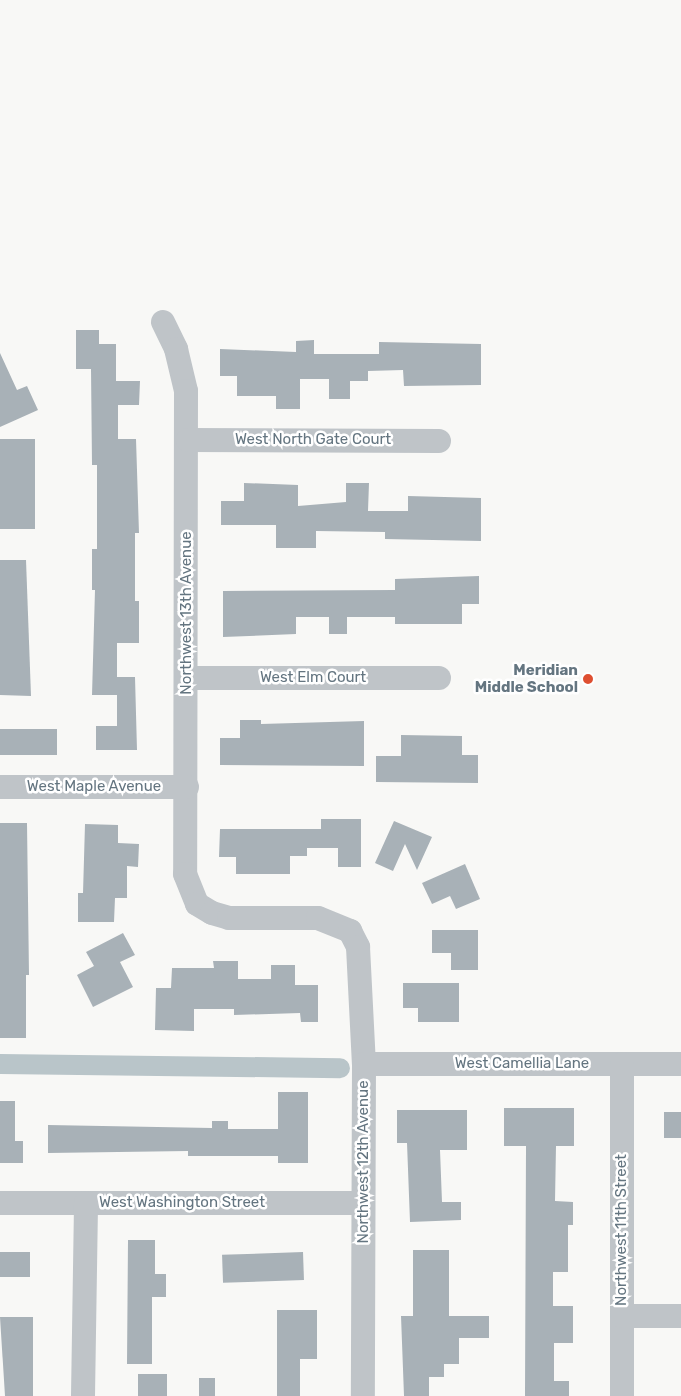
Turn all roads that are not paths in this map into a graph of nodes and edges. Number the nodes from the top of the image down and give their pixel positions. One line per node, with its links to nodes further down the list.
1 (162, 322): 2 (street, Northwest 13th Avenue)
2 (188, 440): 3 (street, West North Gate Court); 4 (street, Northwest 13th Avenue)
3 (439, 441)
4 (187, 678): 5 (street, West Elm Court); 7 (street, Northwest 13th Avenue)
5 (439, 678)
6 (0, 786): 7 (street, West Maple Avenue)
7 (187, 787): 8 (street, Northwest 13th Avenue)
8 (350, 931): 9 (street, Northwest 12th Avenue)
9 (364, 1064): 10 (street, West Camellia Lane); 14 (street, Northwest 12th Avenue)
10 (622, 1064): 11 (street, West Camellia Lane); 15 (street, Northwest 11th Street)
11 (681, 1064)
12 (0, 1203): 13 (street, West Washington Street)
13 (86, 1203): 14 (street, West Washington Street); 17 (street)
14 (363, 1203): 18 (street, Northwest 12th Avenue)
15 (622, 1316): 16 (street); 19 (street, Northwest 11th Street)
16 (681, 1316)
17 (83, 1396)
18 (363, 1396)
19 (622, 1396)

